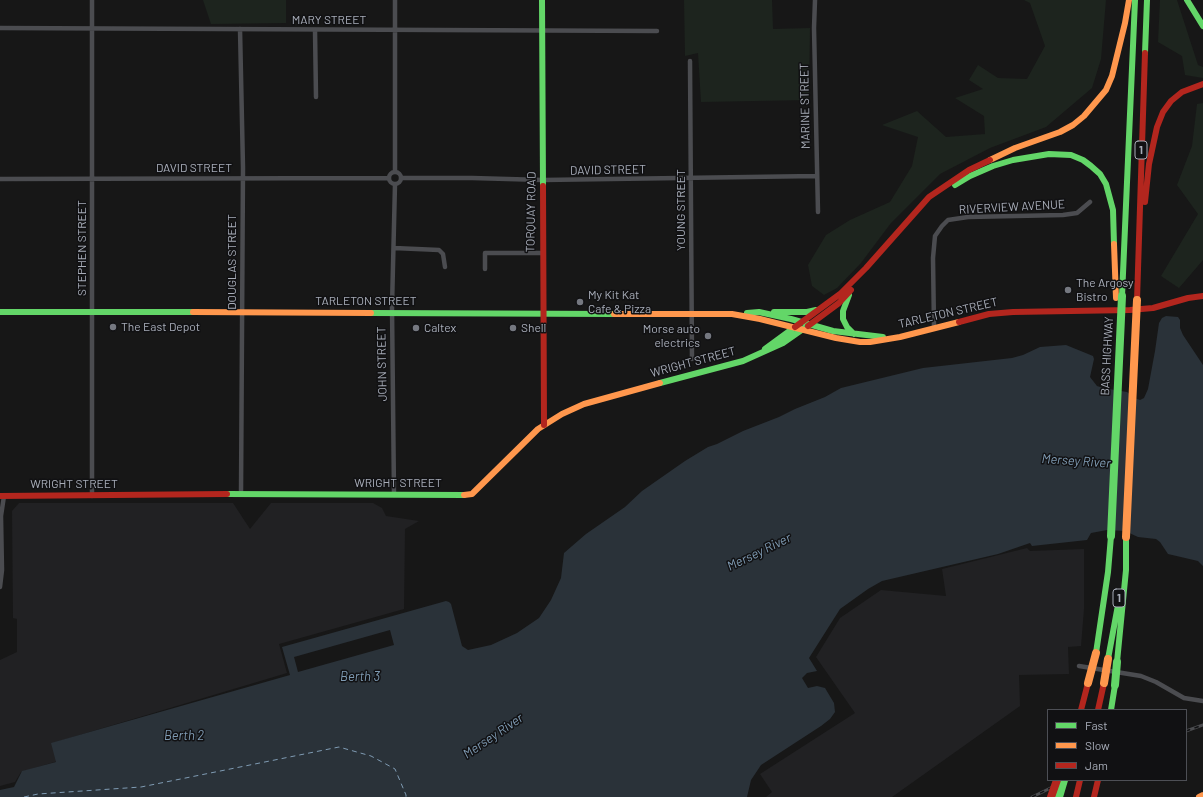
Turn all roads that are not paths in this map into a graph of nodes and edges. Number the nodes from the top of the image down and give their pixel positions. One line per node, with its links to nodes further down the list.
1 (92, 0): 11 (street, STEPHEN STREET)
2 (395, 0): 14 (street)
3 (542, 0): 15 (main road, TORQUAY ROAD)
4 (815, 0): 21 (street, MARINE STREET)
5 (1129, 0): 32 (main road)
6 (1135, 0): 42 (main road, 1)
7 (1147, 0): 34 (main road, 1)
8 (1187, 0): 9 (main road)
9 (1203, 26)
10 (0, 28): 11 (street, MARY STREET)
11 (92, 28): 12 (street, MARY STREET); 22 (street, STEPHEN STREET)
12 (240, 29): 13 (street, MARY STREET); 23 (street, DOUGLAS STREET)
13 (315, 30): 14 (street, MARY STREET); 19 (street)
14 (395, 30): 15 (street, MARY STREET); 20 (street)
15 (542, 31): 16 (street, MARY STREET); 28 (main road, TORQUAY ROAD)
16 (657, 31)
17 (690, 61): 27 (street, YOUNG STREET)
18 (1203, 84): 34 (main road)
19 (316, 97)
20 (394, 172): 24 (street); 25 (street)
21 (816, 176): 27 (street, DAVID STREET); 31 (street, MARINE STREET)
22 (92, 178): 23 (street, DAVID STREET); 26 (street, DAVID STREET); 46 (street, STEPHEN STREET)
23 (242, 178): 24 (street, DAVID STREET); 47 (street, DOUGLAS STREET)
24 (389, 178): 29 (street)
25 (401, 178): 28 (street, DAVID STREET); 29 (street)
26 (0, 179)
27 (691, 179): 28 (street, DAVID STREET); 50 (street, YOUNG STREET)
28 (543, 180): 35 (main road, TORQUAY ROAD)
29 (395, 184): 33 (street, JOHN STREET)
30 (1090, 202): 55 (street, RIVERVIEW AVENUE)
31 (818, 212)
32 (896, 232): 37 (main road); 42 (main road)
33 (394, 248): 36 (street); 49 (street, JOHN STREET)
34 (1139, 249): 64 (main road, 1, bridge)
35 (542, 253): 38 (street); 51 (main road, TORQUAY ROAD)
36 (445, 267)
37 (866, 268): 39 (main road); 44 (main road, WRIGHT STREET)
38 (485, 269)
39 (853, 287): 53 (main road); 56 (main road)
40 (1203, 293): 43 (main road)
41 (1203, 296): 43 (main road)
42 (1119, 297): 68 (main road, BASS HIGHWAY / 1, bridge)
43 (1188, 298): 55 (main road, TARLETON STREET)
44 (818, 309): 48 (main road); 54 (main road, WRIGHT STREET)
45 (0, 312): 46 (main road, TARLETON STREET)
46 (92, 312): 47 (main road, TARLETON STREET); 63 (street, STEPHEN STREET)
47 (242, 312): 49 (main road, TARLETON STREET); 60 (street, DOUGLAS STREET)
48 (759, 312): 52 (main road, TARLETON STREET); 54 (main road, TARLETON STREET)
49 (392, 313): 51 (main road, TARLETON STREET); 61 (street, JOHN STREET)
50 (691, 313): 51 (main road, TARLETON STREET); 52 (main road, TARLETON STREET); 58 (street, YOUNG STREET)
51 (542, 314): 59 (main road, TORQUAY ROAD)
52 (732, 314): 54 (main road, TARLETON STREET)
53 (810, 324): 54 (main road, TARLETON STREET); 56 (main road, TARLETON STREET)
54 (800, 326): 57 (main road, TARLETON STREET); 59 (main road, WRIGHT STREET)
55 (934, 327): 57 (main road, TARLETON STREET)
56 (859, 335): 57 (main road, TARLETON STREET)
57 (892, 338)
58 (692, 359)
59 (544, 425): 61 (main road, WRIGHT STREET)
60 (241, 494): 61 (main road, WRIGHT STREET); 63 (main road, WRIGHT STREET)
61 (394, 495)
62 (2, 496): 63 (main road, WRIGHT STREET); 65 (street)
63 (92, 496)
64 (1126, 537): 69 (main road, 1, bridge); 70 (main road, bridge)
65 (0, 587)
66 (1080, 666): 67 (street)
67 (1203, 700)
68 (1080, 709)
69 (1098, 709)
70 (1111, 709)
71 (1056, 781): 77 (main road, bridge)
72 (1064, 781): 78 (main road, bridge)
73 (1080, 781): 76 (main road)
74 (1098, 781): 79 (main road)
75 (1203, 795): 80 (main road)
76 (1076, 796)
77 (1051, 797)
78 (1059, 797)
79 (1094, 797)
80 (1199, 797)

